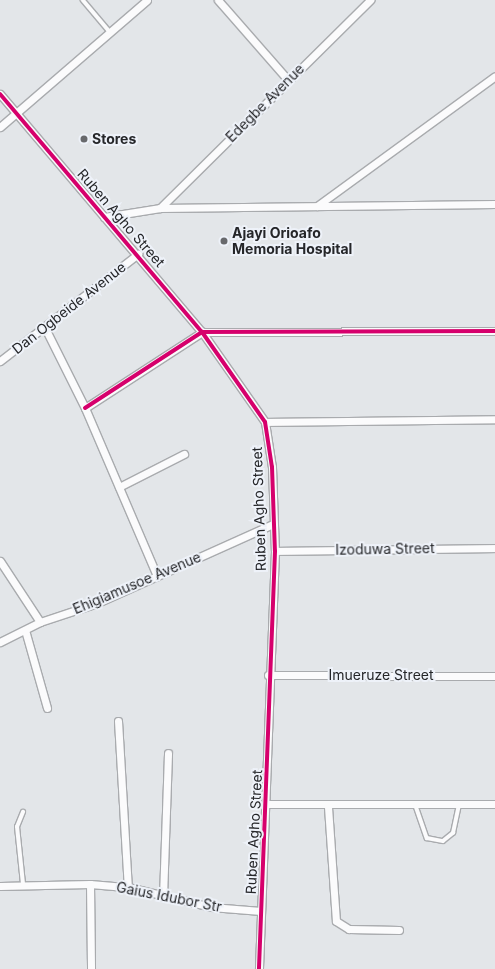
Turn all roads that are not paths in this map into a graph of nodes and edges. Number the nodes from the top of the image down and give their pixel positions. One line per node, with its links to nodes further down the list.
1 (83, 0): 5 (lane)
2 (147, 0): 5 (street)
3 (218, 0): 7 (street)
4 (370, 0): 7 (street, Edegbe Avenue)
5 (112, 33): 9 (street)
6 (495, 76): 12 (street)
7 (288, 80): 13 (street, Edegbe Avenue)
8 (0, 94): 9 (street, Ruben Agho Street)
9 (17, 115): 10 (street); 14 (street, Ruben Agho Street)
10 (0, 127)
11 (495, 204): 12 (street)
12 (317, 207): 13 (street)
13 (160, 208): 14 (street)
14 (104, 217): 15 (street, Ruben Agho Street)
15 (138, 254): 16 (street, Dan Ogbeide Avenue); 18 (street, Ruben Agho Street)
16 (45, 328): 19 (street, Dan Ogbeide Avenue); 20 (street)
17 (495, 331): 18 (street)
18 (202, 332): 20 (street); 22 (street, Ruben Agho Street)
19 (0, 361)
20 (85, 408): 24 (street)
21 (495, 419): 22 (street)
22 (265, 422): 25 (street, Ruben Agho Street)
23 (184, 454): 24 (street)
24 (119, 487): 29 (street)
25 (273, 524): 27 (street, Ruben Agho Street); 29 (street, Ehigiamusoe Avenue)
26 (495, 548): 27 (street, Izoduwa Street)
27 (275, 551): 33 (street, Ruben Agho Street)
28 (0, 561): 30 (street)
29 (157, 576): 30 (street, Ehigiamusoe Avenue)
30 (40, 622): 31 (street, Ehigiamusoe Avenue)
31 (25, 630): 32 (street, Ehigiamusoe Avenue); 35 (street)
32 (0, 642)
33 (268, 675): 34 (street, Imueruze Street); 38 (street, Ruben Agho Street)
34 (495, 676)
35 (47, 708)
36 (118, 720): 48 (street)
37 (168, 753): 49 (street)
38 (268, 804): 42 (street); 50 (street, Ruben Agho Street)
39 (495, 804): 40 (street)
40 (460, 805): 41 (street); 41 (lane)
41 (416, 806): 42 (street)
42 (328, 807): 51 (street)
43 (23, 812): 45 (lane)
44 (0, 880): 47 (street)
45 (23, 884): 46 (street, Gaius Idubor Str); 47 (street, Gaius Idubor Str)
46 (90, 884): 48 (street, Gaius Idubor Str); 52 (street)
47 (3, 886)
48 (128, 887): 49 (street, Gaius Idubor Str)
49 (163, 897): 50 (street, Gaius Idubor Str)
50 (261, 911): 53 (street, Ruben Agho Street)
51 (399, 930)
52 (90, 969)
53 (259, 969)

